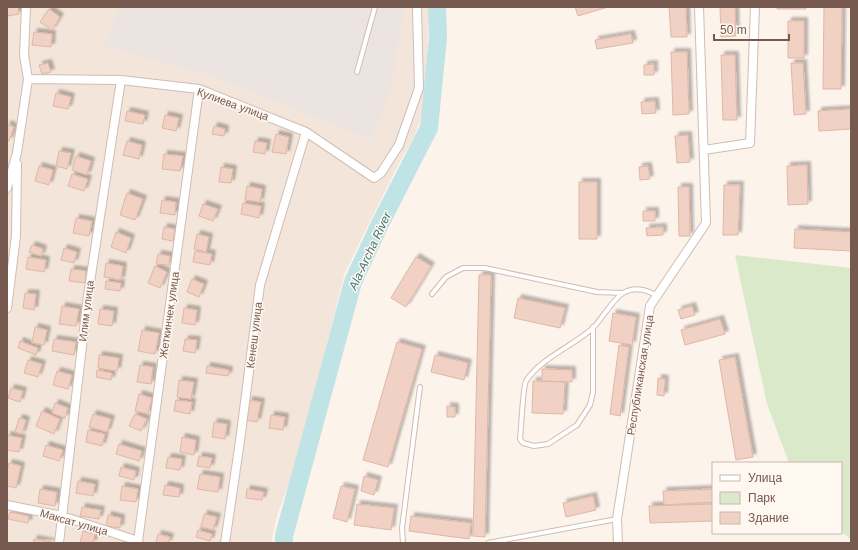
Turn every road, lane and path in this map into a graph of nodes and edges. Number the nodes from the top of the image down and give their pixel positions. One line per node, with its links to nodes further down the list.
1 (26, 7): 7 (street)
2 (375, 7): 6 (lane)
3 (417, 7): 10 (street, Кулиева улица)
4 (699, 7): 11 (street, Республиканская улица)
5 (755, 7): 11 (street)
6 (357, 72)
7 (28, 79): 8 (street, Кулиева улица); 12 (street)
8 (121, 80): 9 (street, Кулиева улица); 21 (street, Илим улица)
9 (199, 90): 10 (street, Кулиева улица); 23 (street, Жеткинчек улица)
10 (306, 132): 25 (street, Кенеш улица)
11 (704, 150): 16 (street, Республиканская улица)
12 (17, 153): 13 (street); 17 (street)
13 (7, 188)
14 (622, 293): 15 (lane); 16 (lane); 18 (lane)
15 (432, 294)
16 (657, 296): 22 (street, Республиканская улица)
17 (7, 308)
18 (593, 328): 18 (lane)
19 (420, 388): 26 (lane)
20 (7, 505): 21 (street, Максат улица)
21 (62, 516): 23 (street, Максат улица); 24 (street, Илим улица)
22 (617, 519): 27 (lane); 28 (street, Республиканская улица)
23 (139, 542)
24 (58, 543)
25 (225, 543)
26 (403, 543)
27 (488, 543)
28 (618, 543)

